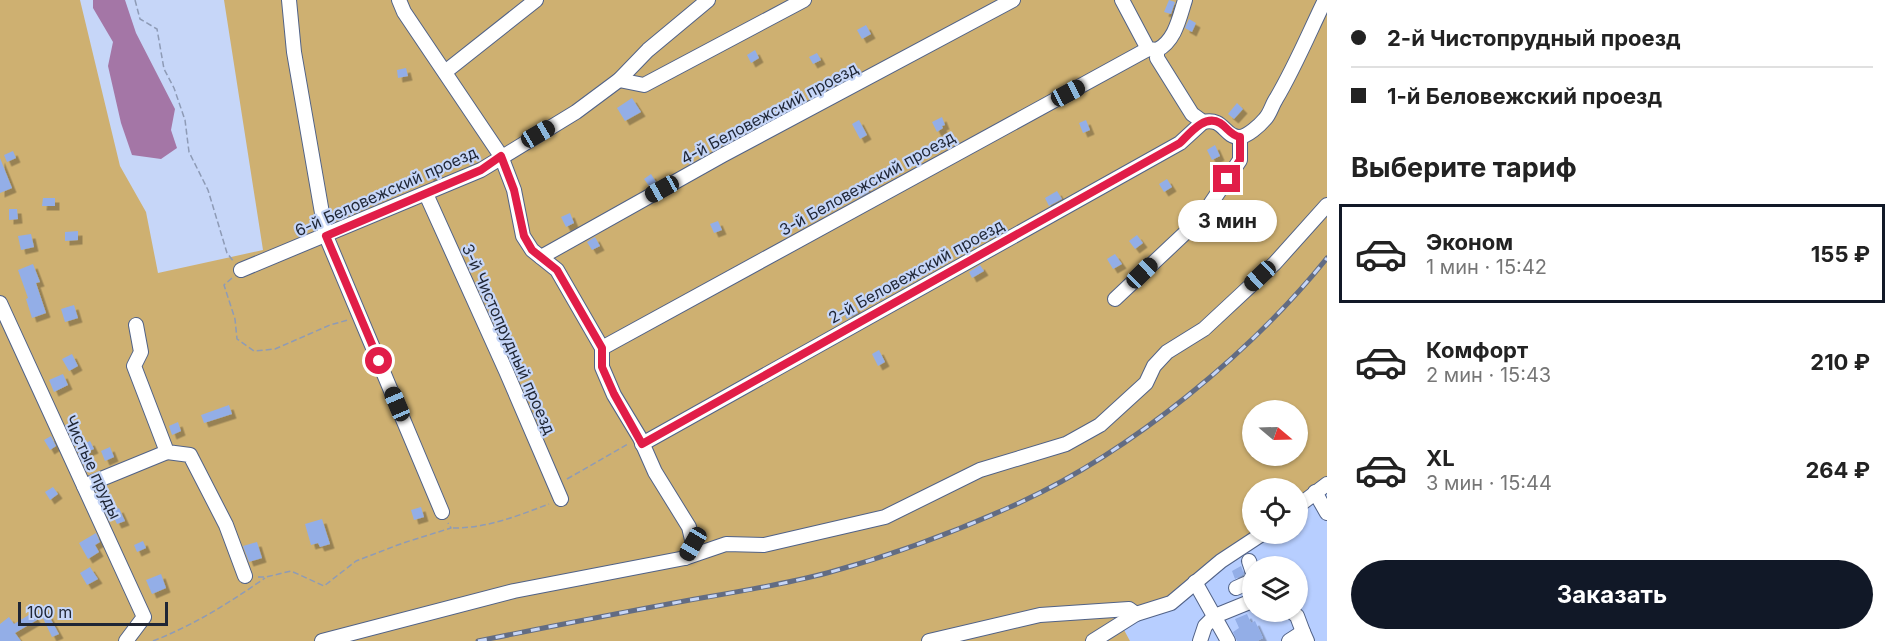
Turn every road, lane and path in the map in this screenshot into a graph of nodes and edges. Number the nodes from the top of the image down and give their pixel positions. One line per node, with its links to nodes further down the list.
1 (135, 0): 21 (path)
2 (289, 0): 19 (lane)
3 (399, 0): 12 (lane)
4 (536, 0): 12 (lane)
5 (708, 0): 13 (lane, 6-й Беловежский проезд)
6 (804, 0): 13 (lane)
7 (1013, 0): 20 (lane, 4-й Беловежский проезд)
8 (1122, 0): 11 (lane)
9 (1185, 0): 11 (lane)
10 (1325, 0): 15 (lane)
11 (1153, 50): 14 (lane); 26 (lane, 3-й Беловежский проезд)
12 (445, 72): 16 (lane)
13 (619, 80): 16 (lane, 6-й Беловежский проезд)
14 (1203, 122): 15 (lane); 27 (lane, 2-й Беловежский проезд)
15 (1240, 137): 22 (lane)
16 (501, 156): 17 (lane, 6-й Беловежский проезд); 20 (lane)
17 (426, 194): 19 (lane, 6-й Беловежский проезд); 30 (lane, 3-й Чистопрудный проезд)
18 (1327, 205): 39 (lane)
19 (326, 236): 21 (lane, 6-й Беловежский проезд); 24 (lane)
20 (541, 256): 26 (lane)
21 (241, 270): 24 (path)
22 (1115, 299)
23 (0, 303): 31 (lane, Чистые пруды)
24 (360, 318): 35 (lane)
25 (136, 325): 28 (lane)
26 (602, 348): 27 (lane)
27 (641, 441): 30 (path); 39 (lane)
28 (167, 452): 31 (lane); 40 (lane)
29 (1327, 484): 32 (lane)
30 (555, 485): 34 (lane, 3-й Чистопрудный проезд)
31 (84, 486): 51 (lane, Чистые пруды)
32 (1315, 492): 33 (lane); 36 (lane)
33 (1308, 498)
34 (561, 499): 37 (path)
35 (442, 512): 37 (path)
36 (1327, 513)
37 (451, 528): 41 (path)
38 (1247, 544): 42 (lane)
39 (685, 558): 53 (lane)
40 (245, 576): 41 (path)
41 (266, 578): 52 (path)
42 (1195, 582): 46 (lane); 47 (lane)
43 (1242, 585): 44 (lane)
44 (1236, 588)
45 (1242, 605): 47 (lane)
46 (1136, 614): 50 (lane); 54 (lane)
47 (1215, 616): 55 (lane); 56 (lane)
48 (1299, 622): 49 (lane)
49 (1305, 637): 57 (lane)
50 (1100, 639)
51 (127, 641)
52 (153, 641)
53 (322, 641)
54 (929, 641)
55 (1200, 641)
56 (1228, 641)
57 (1288, 641)

